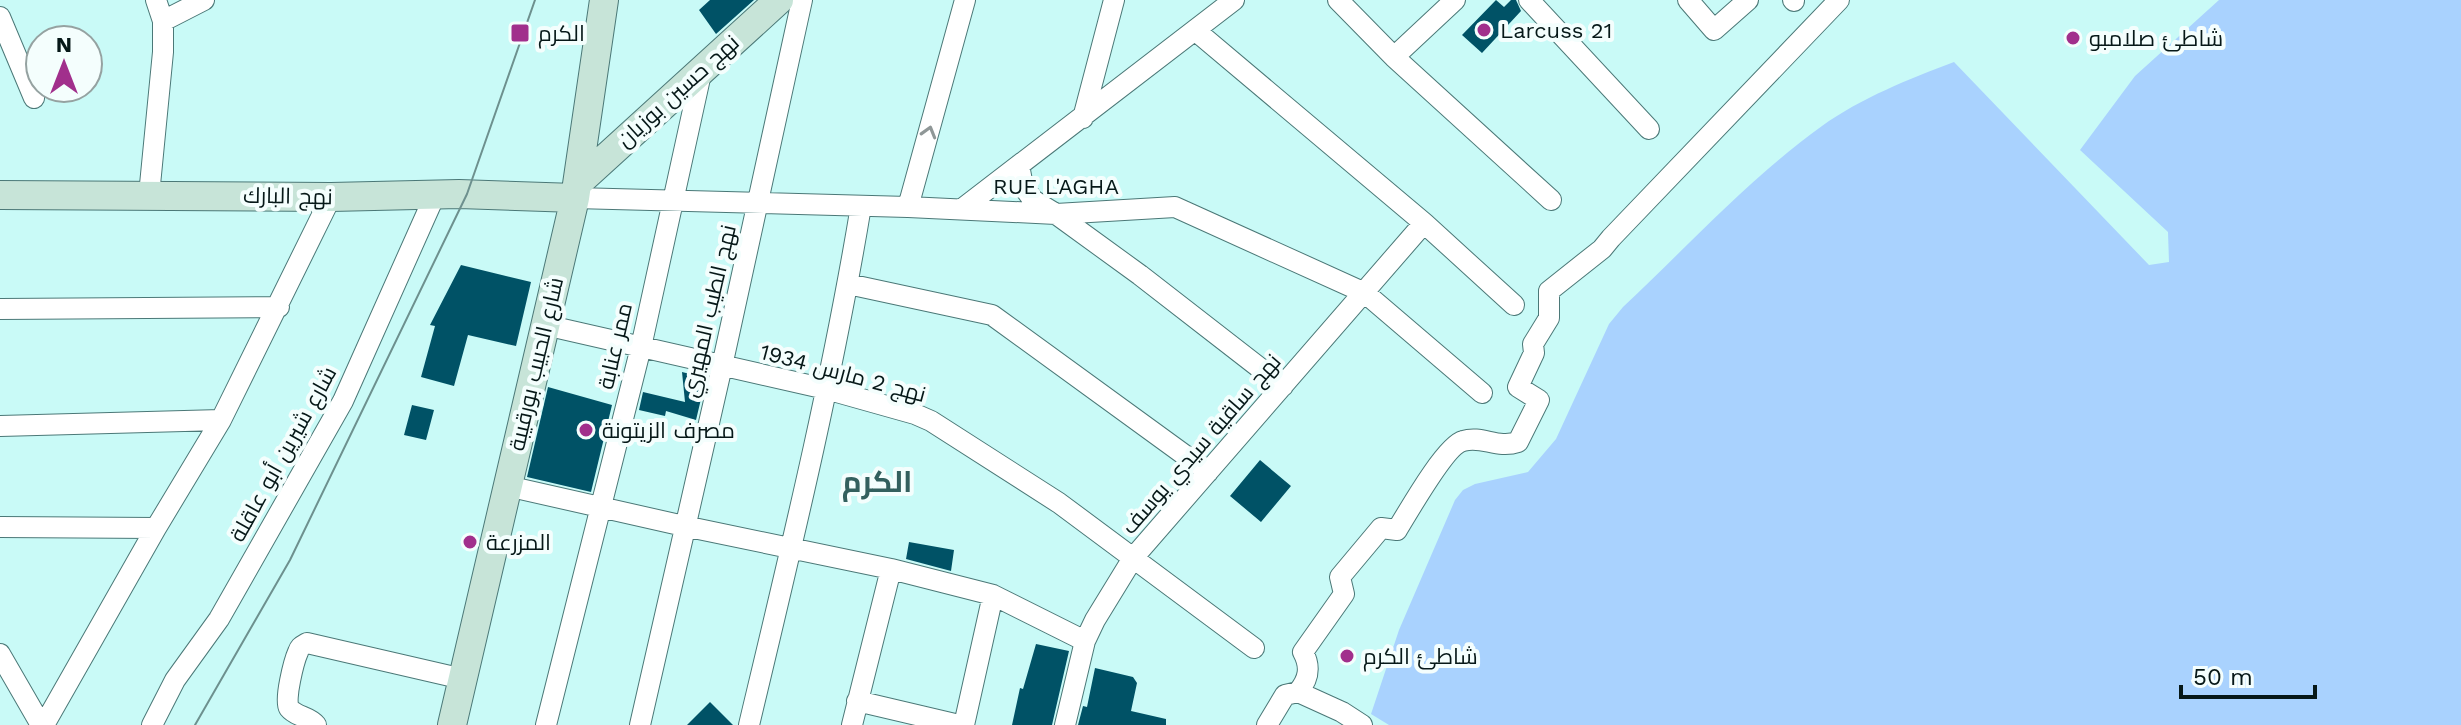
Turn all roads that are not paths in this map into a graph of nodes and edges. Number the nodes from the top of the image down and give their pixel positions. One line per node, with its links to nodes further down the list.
1 (156, 0): 16 (street)
2 (204, 0): 16 (street)
3 (604, 0): 24 (street, شارع الحبيب بورقيبة)
4 (779, 0): 19 (street, نهج حسين بوزيان)
5 (802, 0): 31 (street, نهج الطيب المهيري)
6 (965, 0): 33 (street, one-way to 6)
7 (1114, 0): 21 (street)
8 (1234, 0): 17 (street)
9 (1338, 0): 18 (street)
10 (1455, 0): 18 (street)
11 (1529, 0): 22 (street)
12 (1688, 0): 13 (street)
13 (1748, 0)
14 (1839, 0): 64 (street)
15 (0, 17): 20 (street)
16 (163, 21): 26 (street)
17 (1196, 31): 21 (street); 36 (street)
18 (1394, 57): 30 (street)
19 (702, 69): 24 (street, نهج حسين بوزيان); 29 (street, ممر عنابة)
20 (24, 74)
21 (1083, 118): 23 (street)
22 (1649, 129)
23 (1019, 165): 34 (street); 35 (street)
24 (576, 190): 27 (street, نهج البارك); 29 (street, RUE L'AGHA); 42 (street, شارع الحبيب بورقيبة)
25 (0, 195): 26 (street, نهج البارك)
26 (149, 195): 28 (street, نهج البارك)
27 (435, 195): 28 (street, نهج البارك); 68 (street, شارع شيرين أبو عاقلة)
28 (331, 197): 40 (street)
29 (672, 200): 31 (street, RUE L'AGHA); 43 (street, ممر عنابة)
30 (1551, 200)
31 (757, 203): 32 (street, RUE L'AGHA); 44 (street, نهج الطيب المهيري)
32 (861, 206): 33 (street, RUE L'AGHA); 37 (street)
33 (908, 207): 34 (street, RUE L'AGHA)
34 (962, 209): 35 (street, RUE L'AGHA)
35 (1056, 214): 38 (street, RUE L'AGHA); 45 (street)
36 (1424, 223): 38 (street, نهج ساقية سيدي يوسف); 39 (street)
37 (848, 284): 46 (street); 50 (street)
38 (1365, 293): 45 (street, نهج ساقية سيدي يوسف); 47 (street, RUE L'AGHA)
39 (1514, 305)
40 (279, 307): 41 (street); 48 (street)
41 (0, 309)
42 (545, 325): 43 (street, نهج 2 مارس 1934); 51 (street, شارع الحبيب بورقيبة)
43 (641, 347): 44 (street, نهج 2 مارس 1934); 52 (street, ممر عنابة)
44 (722, 366): 46 (street, نهج 2 مارس 1934); 53 (street, نهج الطيب المهيري)
45 (1283, 386): 50 (street, نهج ساقية سيدي يوسف)
46 (826, 389): 56 (street); 57 (street, نهج 2 مارس 1934)
47 (1482, 393)
48 (221, 420): 49 (street); 55 (street)
49 (0, 426)
50 (1208, 472): 57 (street, نهج ساقية سيدي يوسف)
51 (507, 486): 52 (street); 63 (street, شارع الحبيب بورقيبة)
52 (601, 507): 53 (street); 70 (street, ممر عنابة)
53 (684, 526): 56 (street); 71 (street, نهج الطيب المهيري)
54 (0, 527): 55 (street)
55 (156, 528): 67 (street)
56 (792, 549): 58 (street); 72 (street)
57 (1133, 558): 60 (street, نهج ساقية سيدي يوسف); 61 (street, نهج 2 مارس 1934)
58 (891, 569): 59 (street); 65 (street)
59 (993, 595): 60 (street); 74 (street)
60 (1085, 641): 75 (street, نهج ساقية سيدي يوسف)
61 (1254, 648)
62 (0, 654): 67 (street)
63 (463, 679): 66 (street, شارع الحبيب بورقيبة); 69 (street)
64 (1298, 692): 76 (street); 77 (street)
65 (857, 701): 73 (street); 74 (street)
66 (455, 724)
67 (42, 725)
68 (152, 725)
69 (316, 725)
70 (546, 725)
71 (640, 725)
72 (749, 725)
73 (852, 725)
74 (962, 725)
75 (1065, 725)
76 (1267, 725)
77 (1362, 725)

